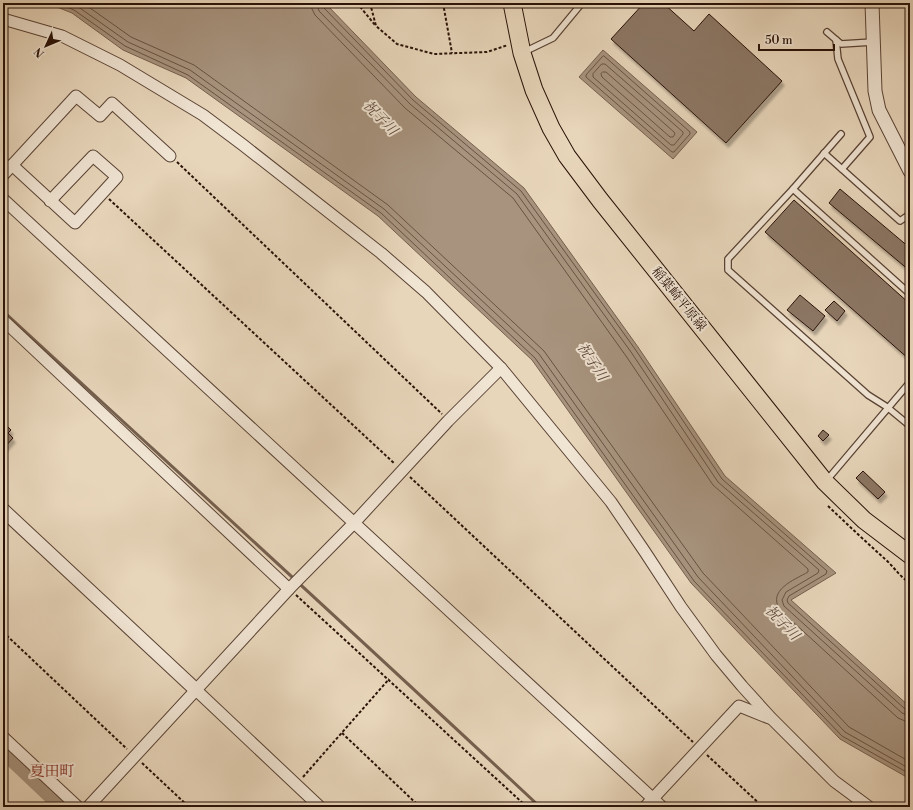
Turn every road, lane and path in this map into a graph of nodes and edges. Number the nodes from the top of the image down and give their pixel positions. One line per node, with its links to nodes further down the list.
1 (357, 3): 8 (path)
2 (370, 3): 8 (path)
3 (443, 3): 13 (path)
4 (512, 3): 12 (main road, 稲葉崎平原線)
5 (582, 3): 12 (lane)
6 (872, 3): 11 (street)
7 (3, 19): 28 (street)
8 (376, 26): 13 (path)
9 (827, 32): 10 (lane)
10 (836, 40): 11 (lane); 18 (lane)
11 (873, 42): 19 (street)
12 (520, 47): 13 (path); 34 (main road, 稲葉崎平原線)
13 (452, 53)
14 (841, 134): 15 (lane)
15 (824, 153): 18 (lane); 21 (lane)
16 (170, 156): 17 (street); 31 (path)
17 (12, 165): 20 (street); 24 (street)
18 (842, 169): 25 (lane)
19 (910, 171)
20 (3, 175)
21 (793, 189): 26 (lane); 30 (lane)
22 (102, 193): 24 (street); 24 (street); 33 (path)
23 (3, 199): 36 (street)
24 (50, 201)
25 (910, 214)
26 (910, 294)
27 (3, 320): 38 (street)
28 (501, 368): 31 (street); 42 (street)
29 (910, 382): 30 (lane)
30 (887, 407): 32 (lane); 34 (lane)
31 (448, 421): 33 (street)
32 (910, 426)
33 (402, 470): 36 (street); 45 (path)
34 (825, 482): 37 (main road, 稲葉崎平原線)
35 (3, 510): 41 (street)
36 (354, 522): 38 (street); 48 (street)
37 (910, 555)
38 (291, 587): 40 (path); 41 (street)
39 (3, 632): 46 (path)
40 (389, 679): 43 (path); 54 (path)
41 (196, 690): 46 (street); 47 (street)
42 (771, 718): 45 (street); 58 (street)
43 (342, 733): 47 (path); 53 (path)
44 (3, 737): 49 (street)
45 (700, 749): 48 (street); 57 (path)
46 (135, 756): 50 (street); 51 (path)
47 (296, 785): 52 (street)
48 (653, 798): 55 (street); 56 (street)
49 (78, 807)
50 (88, 807)
51 (189, 807)
52 (320, 807)
53 (420, 807)
54 (527, 807)
55 (645, 807)
56 (662, 807)
57 (763, 807)
58 (869, 807)

